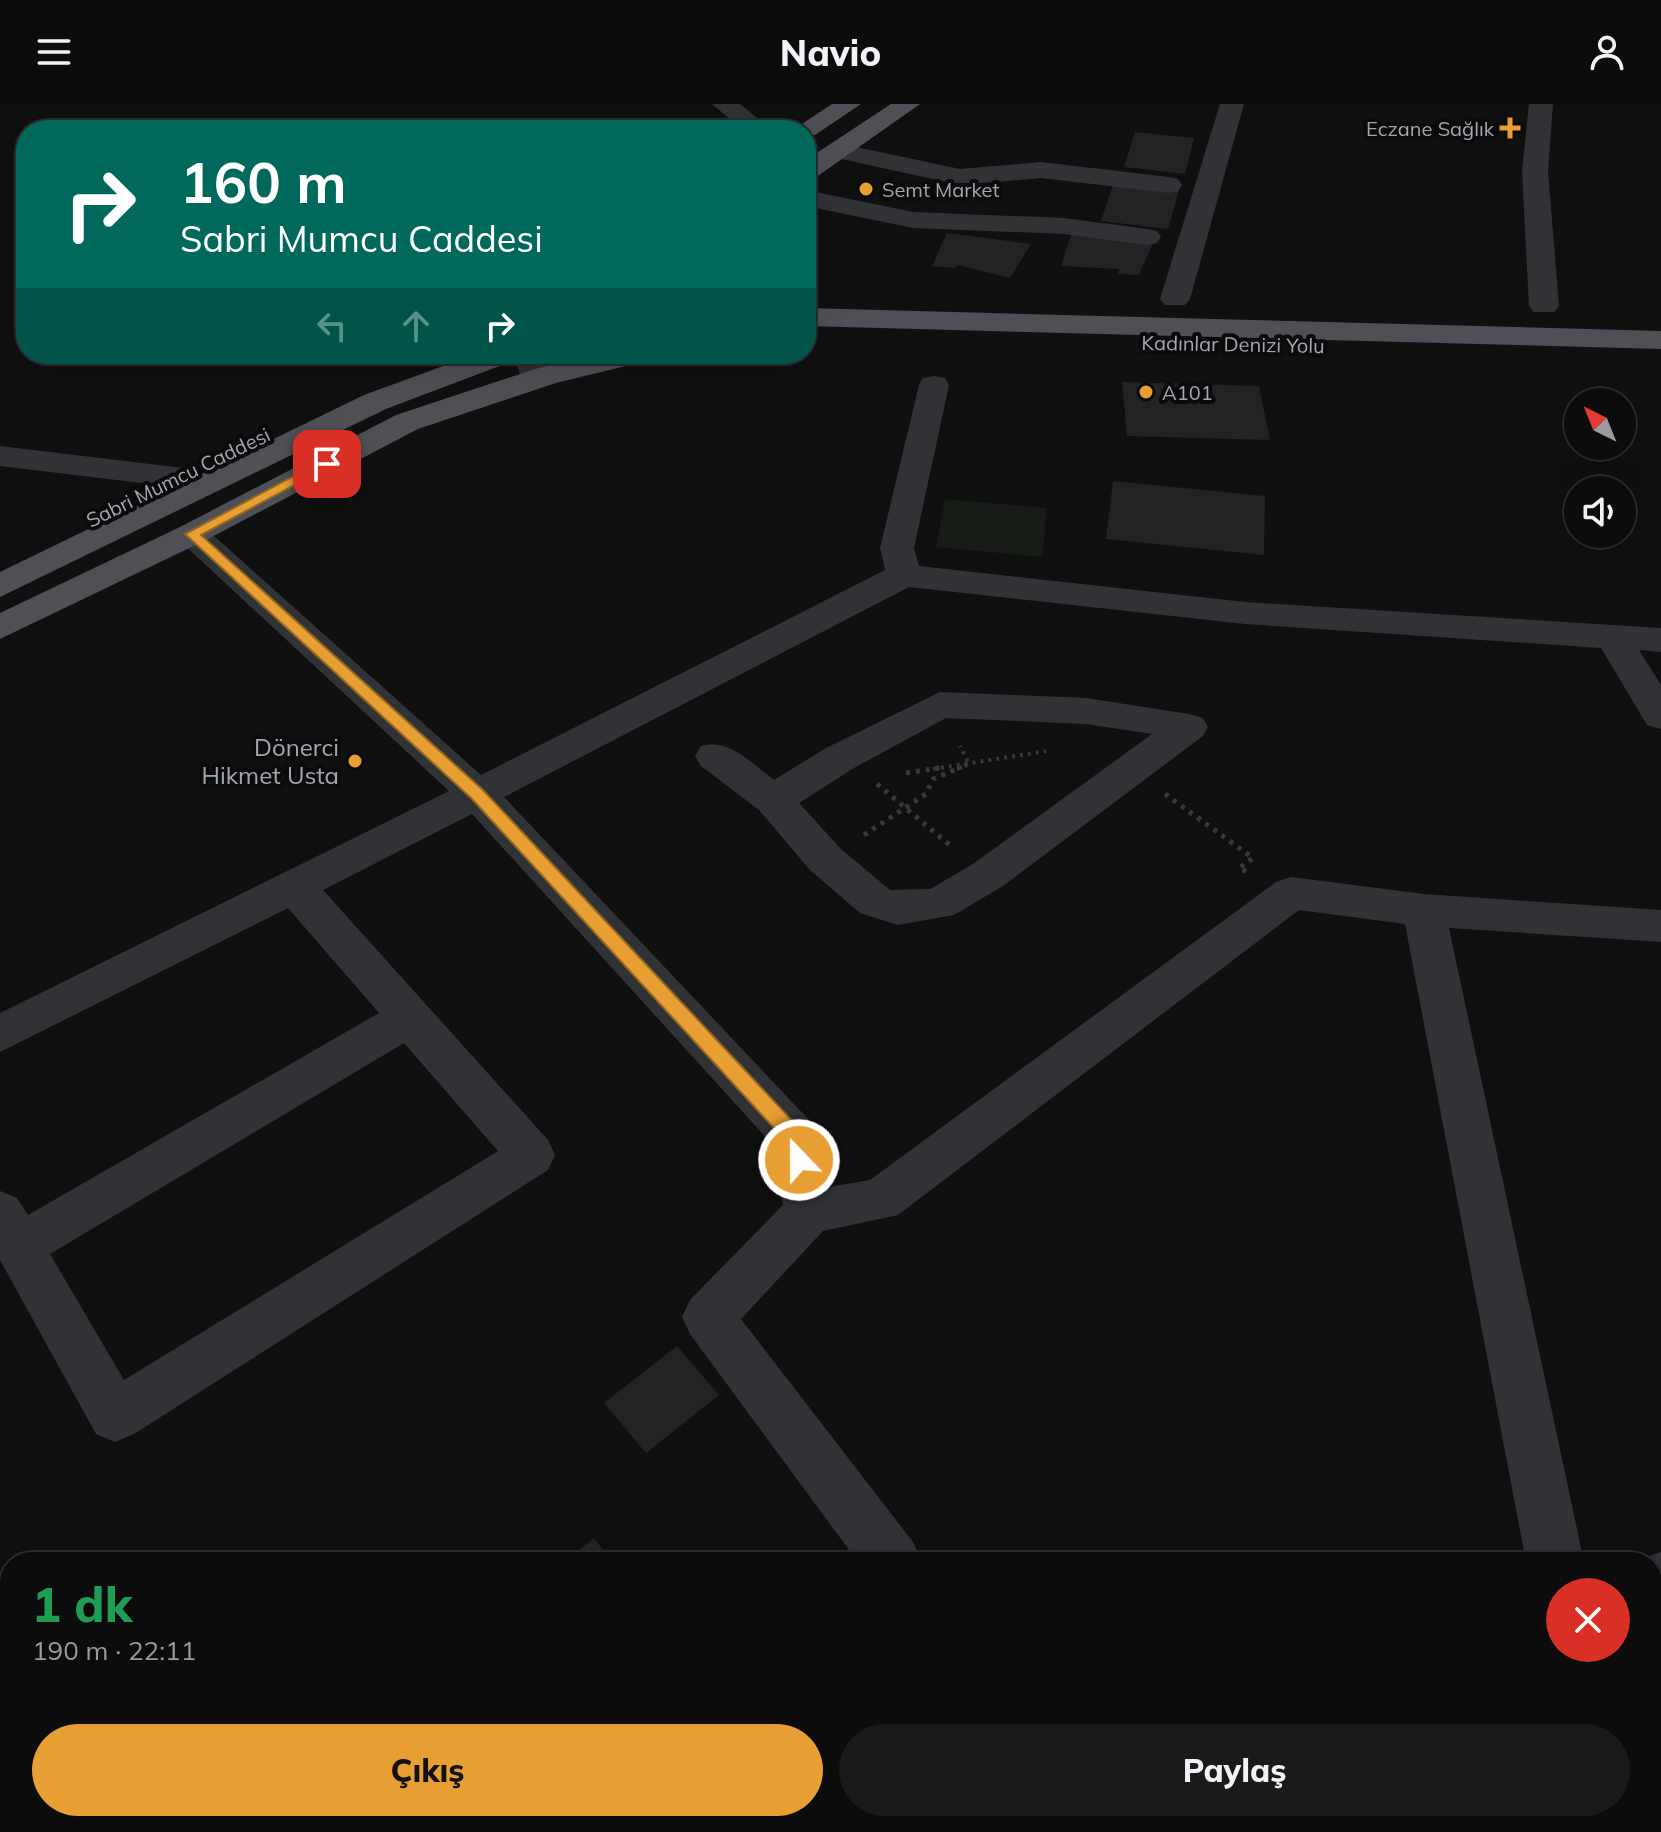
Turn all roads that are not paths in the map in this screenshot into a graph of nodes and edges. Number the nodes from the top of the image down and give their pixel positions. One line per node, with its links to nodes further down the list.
1 (724, 104): 6 (street)
2 (849, 104): 7 (main road)
3 (908, 104): 8 (main road)
4 (1232, 104): 16 (street)
5 (1541, 104): 20 (street)
6 (746, 120)
7 (816, 124)
8 (837, 151): 9 (main road); 10 (street)
9 (816, 165)
10 (1169, 185)
11 (816, 200): 12 (street)
12 (1147, 237)
13 (816, 291): 14 (main road)
14 (1095, 297)
15 (1143, 298): 16 (main road, Kadınlar Denizi Yolu)
16 (1175, 299): 17 (main road, Kadınlar Denizi Yolu)
17 (1206, 299)
18 (816, 305): 23 (main road)
19 (1514, 305): 20 (main road)
20 (1544, 306): 21 (main road)
21 (1574, 307)
22 (816, 317): 25 (main road)
23 (1661, 324)
24 (816, 337): 26 (main road, Kadınlar Denizi Yolu)
25 (1661, 340)
26 (1661, 353)
27 (420, 364): 33 (main road, Sabri Mumcu Caddesi)
28 (494, 364): 37 (main road)
29 (499, 364): 38 (main road)
30 (596, 364): 34 (main road)
31 (934, 385): 36 (street)
32 (0, 456): 33 (street)
33 (183, 478): 35 (main road, Sabri Mumcu Caddesi)
34 (192, 534): 39 (main road); 44 (street)
35 (0, 563)
36 (904, 575): 40 (street); 44 (street)
37 (0, 586)
38 (0, 603)
39 (0, 627)
40 (1612, 636): 41 (street); 42 (street)
41 (1661, 640)
42 (1661, 716)
43 (715, 756): 45 (street)
44 (477, 794): 46 (street); 51 (street)
45 (773, 800): 45 (street)
46 (294, 886): 49 (street); 50 (street)
47 (1424, 910): 48 (street); 51 (street); 54 (street)
48 (1661, 926)
49 (410, 1017): 52 (street); 52 (street)
50 (0, 1034)
51 (809, 1212): 53 (street)
52 (10, 1230)
53 (885, 1552)
54 (1553, 1552)

